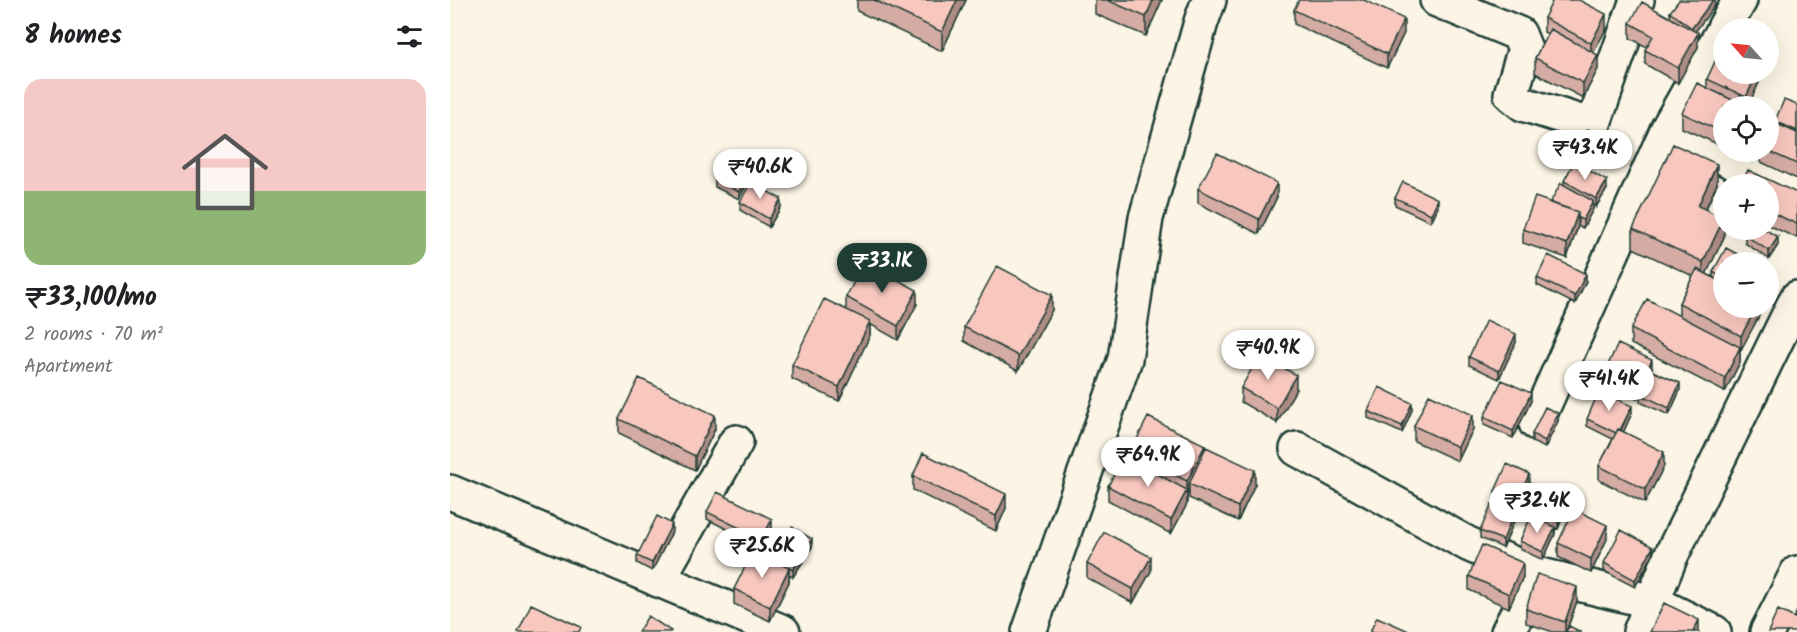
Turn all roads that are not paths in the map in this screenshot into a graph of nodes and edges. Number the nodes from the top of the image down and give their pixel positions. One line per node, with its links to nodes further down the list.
1 (1209, 0): 19 (street)
2 (1437, 0): 3 (street)
3 (1636, 0)
4 (1740, 0): 5 (street)
5 (1730, 18)
6 (1713, 48): 7 (street)
7 (1668, 128): 8 (street); 10 (street)
8 (1797, 196)
9 (1797, 298): 17 (street)
10 (1536, 423)
11 (736, 442): 16 (street)
12 (1297, 449): 15 (street)
13 (450, 492): 16 (street)
14 (1797, 573): 23 (street)
15 (1537, 574): 17 (street); 20 (street)
16 (658, 580): 18 (street)
17 (1653, 602): 21 (street); 22 (street)
18 (783, 632)
19 (1029, 632)
20 (1508, 632)
21 (1640, 632)
22 (1714, 632)
23 (1767, 632)

